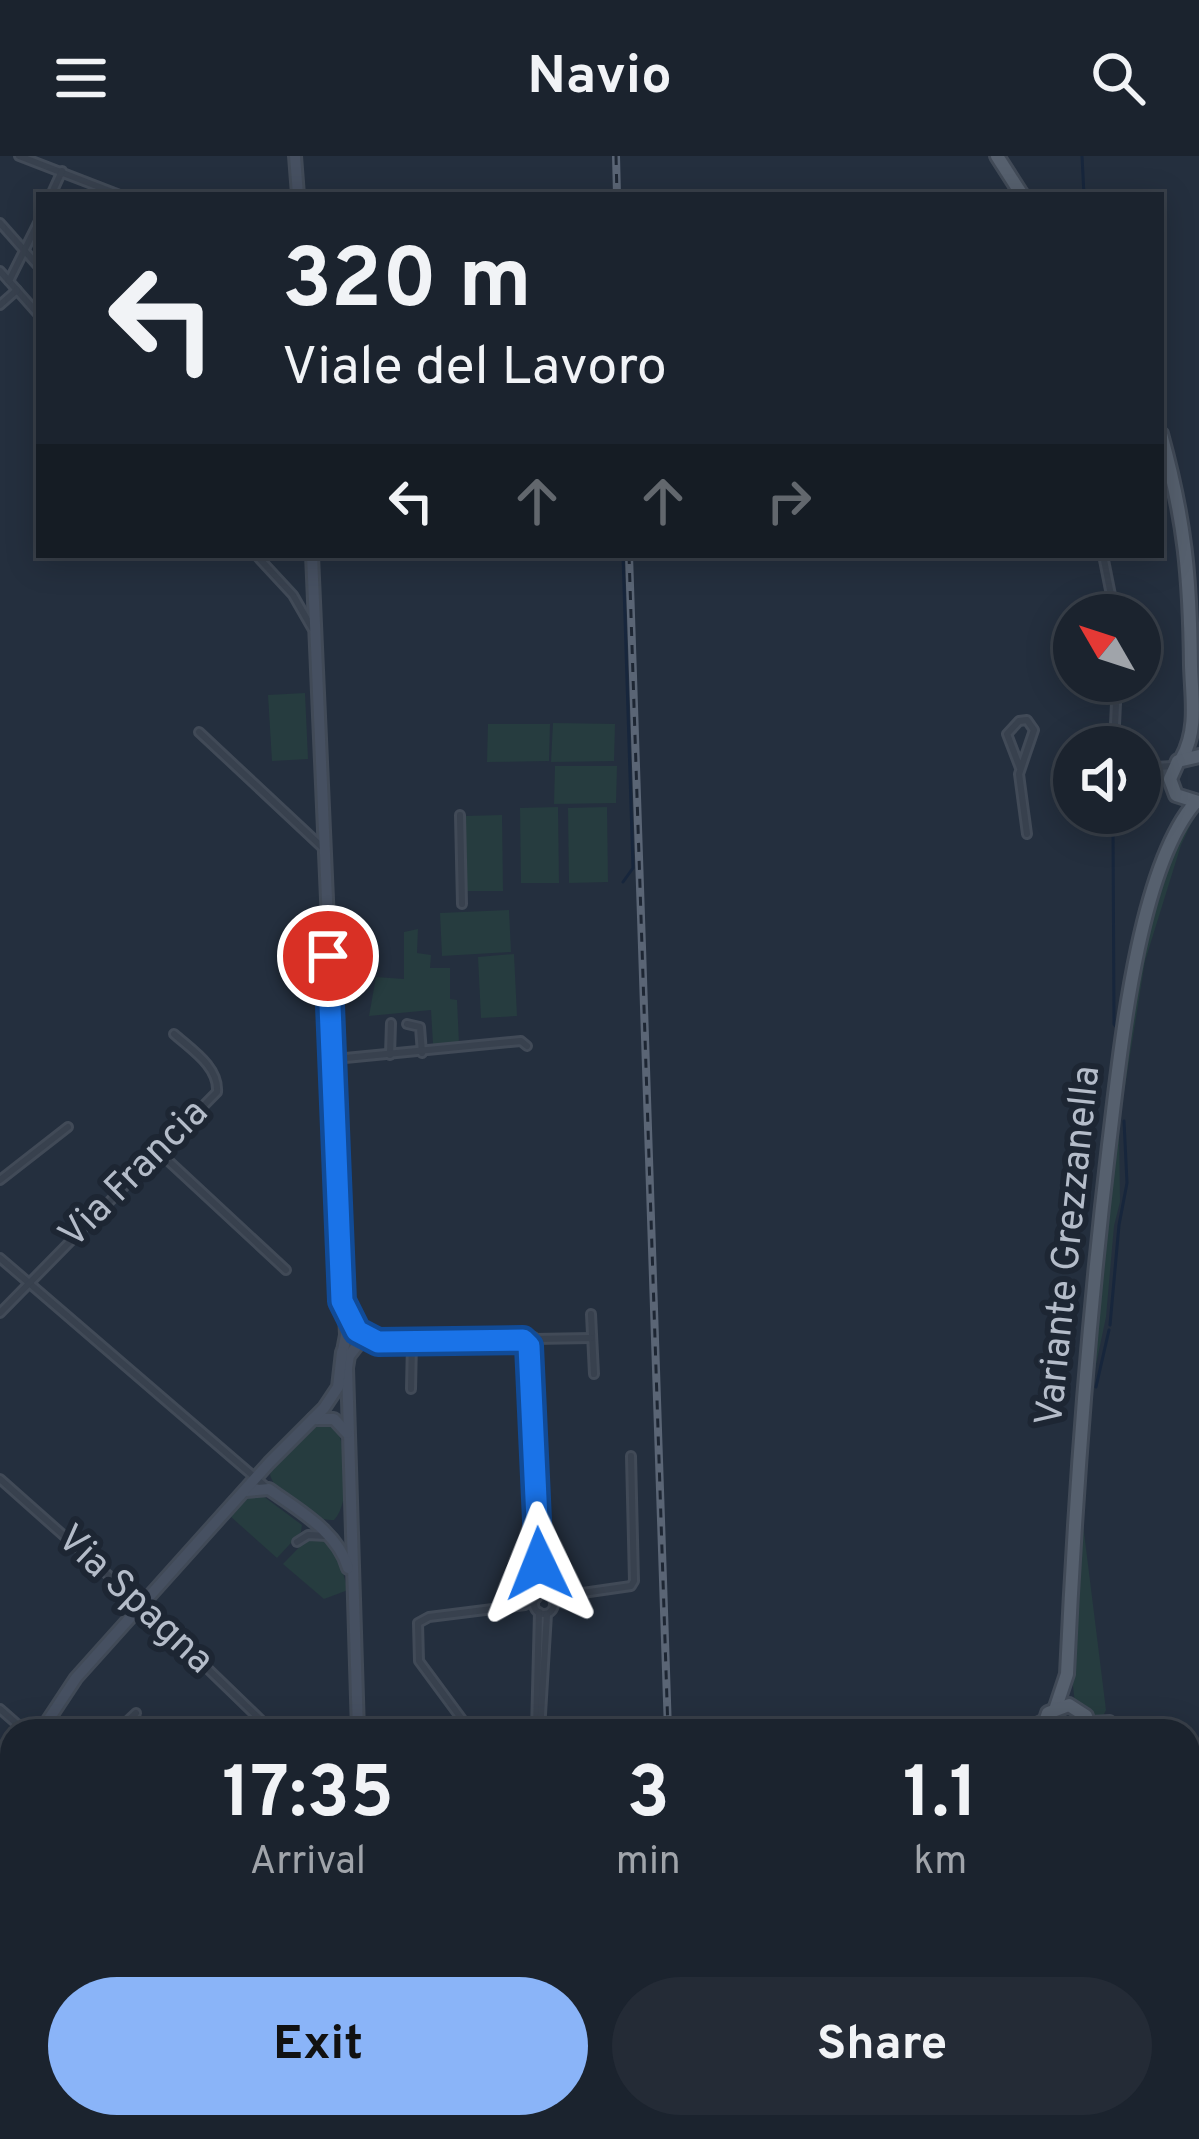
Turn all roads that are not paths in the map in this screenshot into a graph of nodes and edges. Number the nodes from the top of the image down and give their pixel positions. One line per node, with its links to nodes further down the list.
1 (19, 156): 4 (street)
2 (296, 156): 5 (main road)
3 (997, 156): 8 (main road)
4 (62, 170): 6 (street); 7 (street)
5 (298, 190)
6 (52, 192)
7 (113, 192)
8 (1020, 192)
9 (0, 223): 11 (street)
10 (36, 227): 11 (street)
11 (25, 251): 12 (street); 14 (street)
12 (36, 264)
13 (0, 271): 14 (street)
14 (9, 280): 15 (street)
15 (17, 290): 16 (street); 17 (street)
16 (0, 305)
17 (36, 312)
18 (1164, 447): 26 (main road, Variante Grezzanella)
19 (259, 558): 24 (street)
20 (312, 558): 22 (main road)
21 (1104, 558): 23 (street)
22 (313, 582): 24 (street); 25 (main road)
23 (1111, 594)
24 (297, 596): 25 (street)
25 (308, 606): 38 (main road)
26 (1193, 724): 28 (main road, Variante Grezzanella); 29 (main road, Variante Grezzanella)
27 (200, 732): 38 (street)
28 (1199, 752): 29 (main road, Variante Grezzanella)
29 (1178, 762): 30 (street); 33 (main road, Variante Grezzanella)
30 (1161, 766)
31 (1020, 768): 31 (street); 37 (street)
32 (1161, 780): 33 (street)
33 (1173, 789): 34 (main road, Variante Grezzanella); 36 (main road, Variante Grezzanella)
34 (1197, 802): 36 (main road, Variante Grezzanella)
35 (460, 815): 39 (street)
36 (1176, 832): 80 (main road, Variante Grezzanella)
37 (1027, 834)
38 (323, 848): 46 (main road)
39 (462, 904)
40 (392, 1023): 45 (street)
41 (406, 1024): 44 (street)
42 (174, 1034): 48 (street, Via Francia)
43 (527, 1046): 44 (street)
44 (422, 1053): 45 (street)
45 (391, 1055): 46 (street)
46 (332, 1058): 53 (main road)
47 (68, 1127): 49 (street)
48 (160, 1153): 51 (street); 52 (street, Via Francia)
49 (0, 1180)
50 (0, 1258): 52 (street)
51 (286, 1270)
52 (28, 1281): 54 (street, Via Francia); 67 (street)
53 (342, 1301): 57 (main road); 60 (main road)
54 (0, 1313)
55 (591, 1314): 56 (street)
56 (592, 1337): 59 (street); 61 (street)
57 (355, 1339): 58 (street); 60 (main road); 64 (main road)
58 (412, 1342): 59 (street); 62 (street)
59 (529, 1342): 75 (street)
60 (342, 1356): 63 (main road)
61 (594, 1374)
62 (411, 1389)
63 (312, 1420): 64 (main road); 66 (main road)
64 (349, 1436): 71 (main road)
65 (631, 1456): 77 (street)
66 (269, 1463): 67 (main road); 69 (main road)
67 (249, 1474): 69 (street); 70 (main road)
68 (0, 1479): 78 (street, Via Spagna)
69 (272, 1491): 70 (main road); 72 (main road)
70 (243, 1492): 78 (main road)
71 (350, 1504): 72 (main road); 76 (main road)
72 (316, 1524): 73 (main road)
73 (329, 1536): 74 (street); 76 (main road)
74 (297, 1542)
75 (540, 1584): 77 (street); 79 (street)
76 (352, 1592): 87 (main road)
77 (552, 1600): 79 (street); 79 (street)
78 (143, 1606): 84 (main road); 86 (street, Via Spagna)
79 (539, 1607): 88 (street); 89 (street)
80 (1067, 1674): 81 (main road, Variante Grezzanella); 82 (main road, Variante Grezzanella)
81 (1056, 1707): 82 (main road); 90 (main road, Variante Grezzanella)
82 (1076, 1707): 91 (main road, Variante Grezzanella)
83 (136, 1713): 85 (street)
84 (48, 1719)
85 (130, 1719)
86 (260, 1719)
87 (357, 1719)
88 (456, 1719)
89 (538, 1719)
90 (1047, 1719)
91 (1084, 1719)

